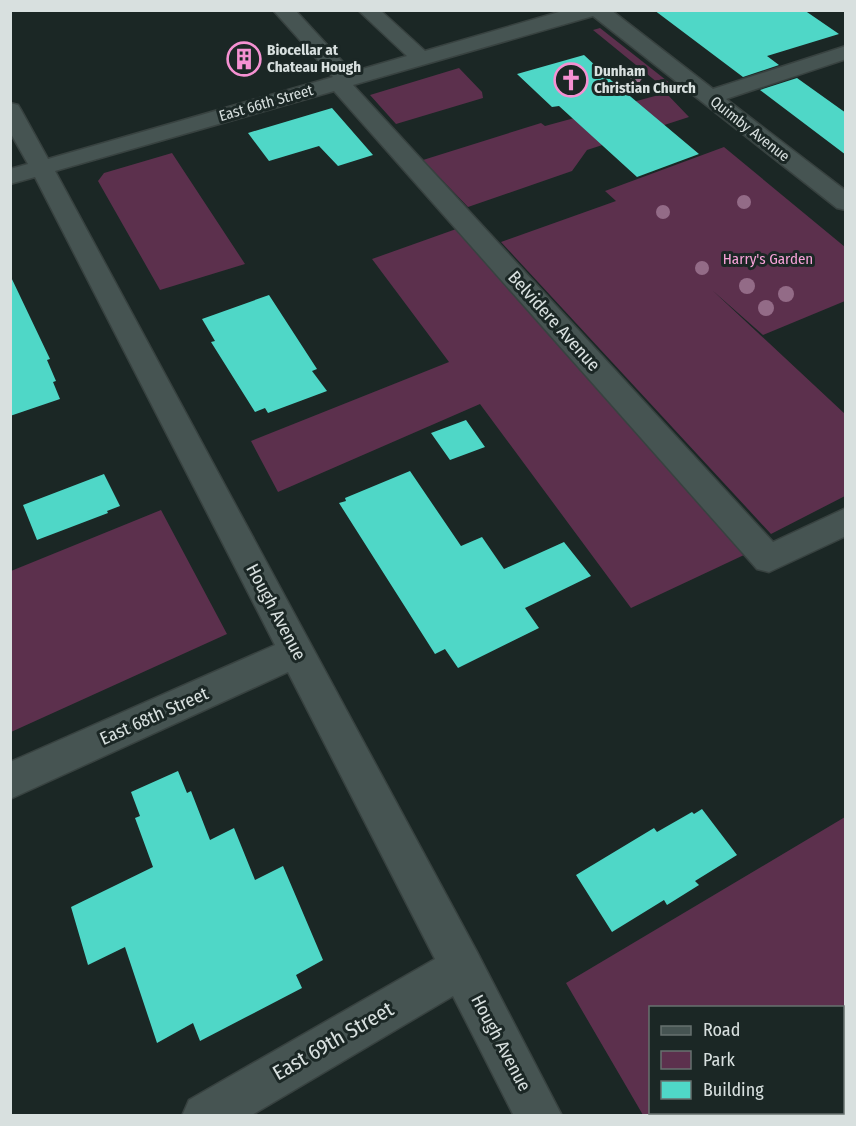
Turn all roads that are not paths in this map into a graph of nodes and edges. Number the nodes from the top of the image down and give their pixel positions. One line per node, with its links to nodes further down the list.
1 (283, 10): 7 (street, Belvidere Avenue)
2 (368, 10): 6 (street)
3 (590, 10): 6 (street, East 66th Street)
4 (598, 10): 8 (street, Quimby Avenue)
5 (846, 52): 8 (street)
6 (421, 58): 7 (street, East 66th Street)
7 (342, 81): 10 (street, East 66th Street); 12 (street, Belvidere Avenue)
8 (709, 97): 11 (street, Quimby Avenue)
9 (10, 110): 10 (street, Hough Avenue)
10 (26, 172): 13 (street, Hough Avenue)
11 (846, 203)
12 (846, 521)
13 (297, 651): 14 (street, East 68th Street); 15 (street, Hough Avenue)
14 (10, 781)
15 (462, 967): 16 (street, East 69th Street); 17 (street, Hough Avenue)
16 (205, 1116)
17 (539, 1116)

